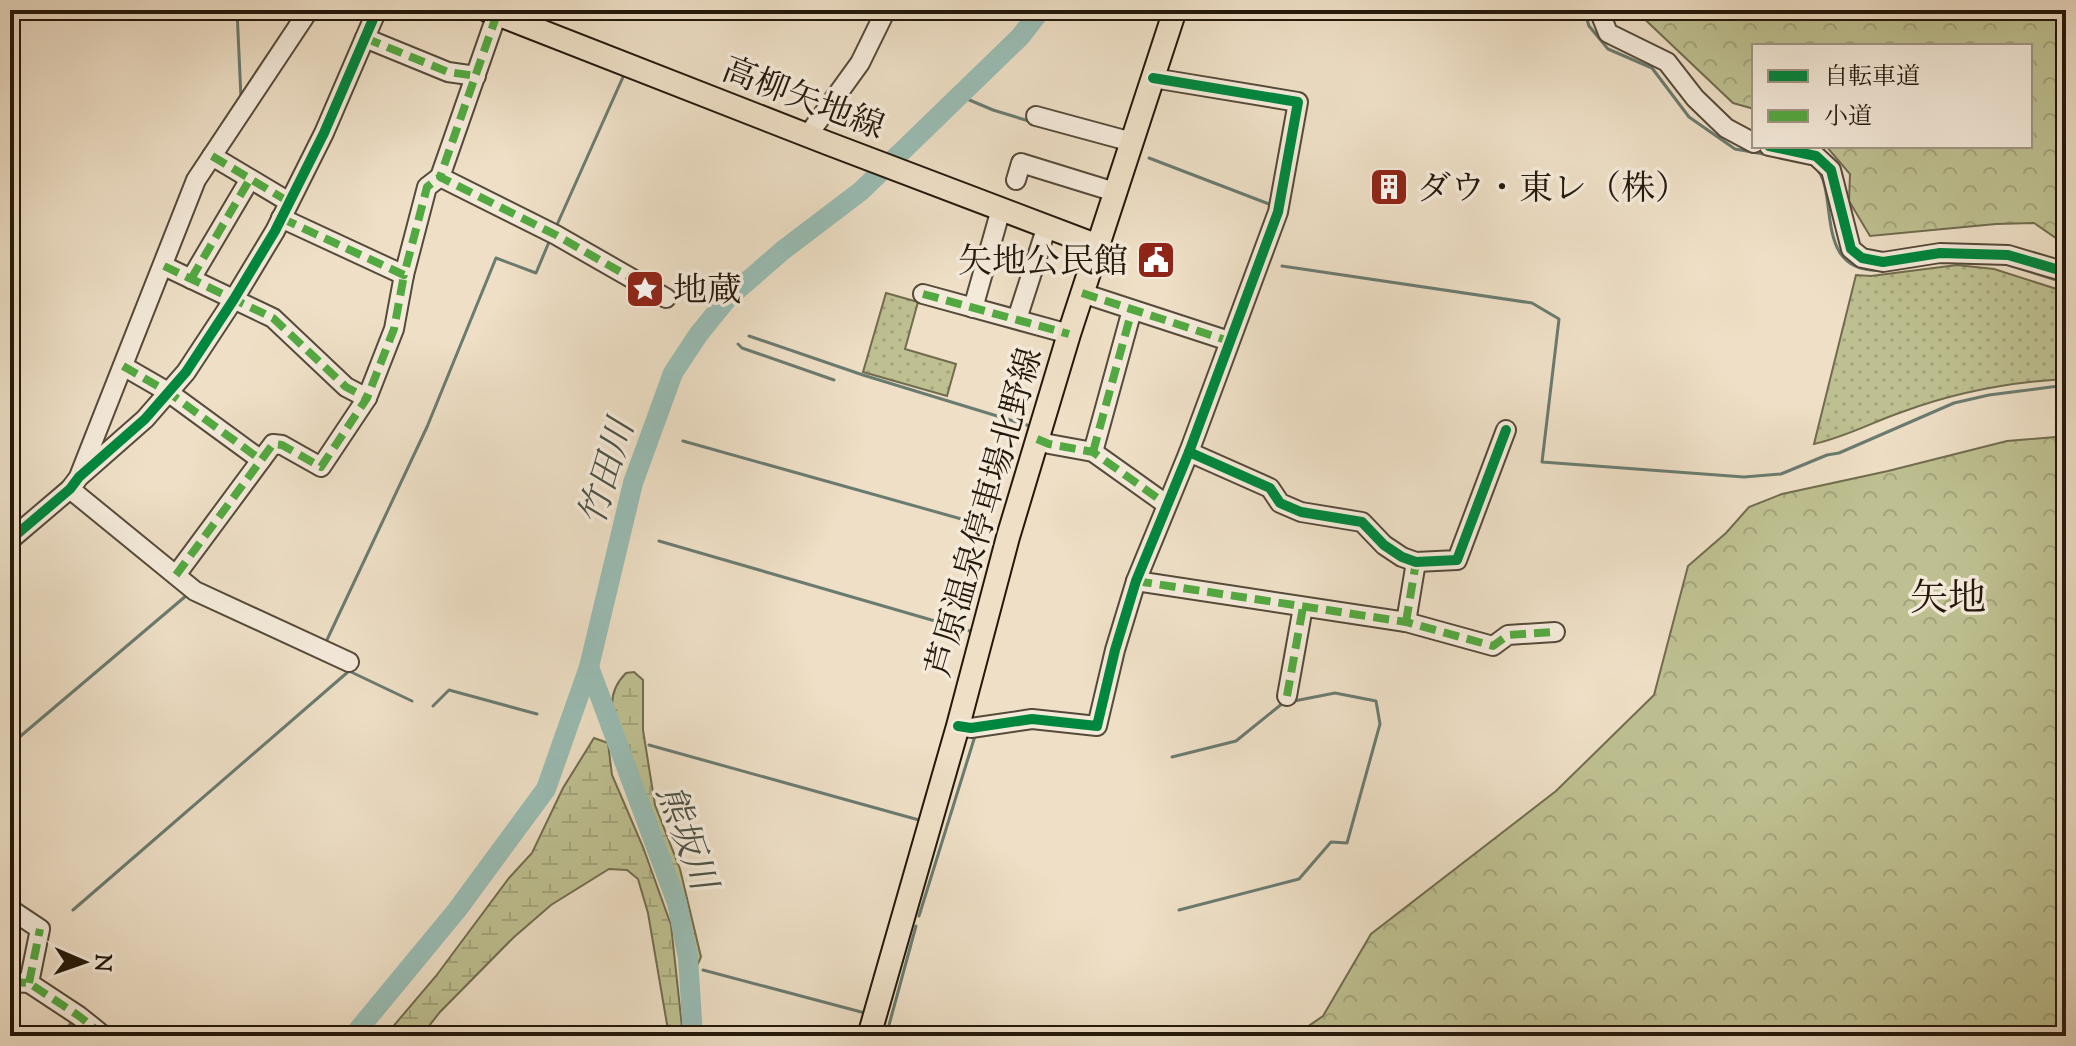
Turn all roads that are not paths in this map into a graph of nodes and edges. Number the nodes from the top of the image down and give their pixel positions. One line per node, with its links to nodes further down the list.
1 (309, 10): 15 (street)
2 (377, 10): 7 (street)
3 (886, 10): 11 (street)
4 (1175, 10): 9 (main road, 芦原温泉停車場北野線)
5 (1599, 10): 13 (street)
6 (492, 12): 8 (street); 11 (main road, 高柳矢地線)
7 (365, 38): 8 (street); 21 (street)
8 (476, 76): 16 (street)
9 (1153, 78): 12 (main road, 芦原温泉停車場北野線); 36 (street)
10 (1036, 116): 12 (street)
11 (818, 139): 20 (main road, 高柳矢地線)
12 (1132, 142): 19 (main road, 芦原温泉停車場北野線)
13 (1752, 142)
14 (1778, 148): 25 (street)
15 (212, 156): 17 (street); 24 (street)
16 (440, 177): 26 (street); 30 (street)
17 (250, 179): 21 (street); 27 (street)
18 (1016, 180): 19 (street)
19 (1115, 192): 23 (main road, 芦原温泉停車場北野線)
20 (1001, 209): 22 (main road, 高柳矢地線); 32 (street)
21 (285, 210): 26 (street); 31 (street)
22 (1047, 226): 23 (main road, 高柳矢地線); 34 (street)
23 (1098, 246): 28 (main road, 芦原温泉停車場北野線)
24 (164, 266): 27 (street); 37 (street)
25 (2066, 272)
26 (404, 275): 39 (street)
27 (191, 279): 31 (street)
28 (1082, 293): 33 (street); 35 (main road, 芦原温泉停車場北野線)
29 (923, 294): 32 (street)
30 (666, 298)
31 (234, 299): 38 (street); 39 (street)
32 (973, 308): 34 (street)
33 (1132, 310): 36 (street); 42 (street)
34 (1017, 319): 35 (street)
35 (1069, 334): 41 (main road, 芦原温泉停車場北野線)
36 (1229, 341): 43 (street)
37 (123, 366): 38 (street); 45 (street)
38 (168, 392): 44 (street); 45 (street)
39 (367, 398): 44 (street)
40 (1506, 430): 48 (street)
41 (1037, 439): 42 (street); 56 (main road, 芦原温泉停車場北野線)
42 (1093, 452): 46 (street)
43 (1189, 452): 46 (street); 48 (street)
44 (261, 460): 49 (street)
45 (75, 483): 47 (street); 49 (street)
46 (1166, 504): 50 (street)
47 (10, 540)
48 (1416, 562): 52 (street)
49 (176, 575): 54 (street)
50 (1136, 581): 51 (street); 56 (street)
51 (1303, 607): 52 (street); 55 (street)
52 (1406, 622): 53 (street)
53 (1555, 632)
54 (349, 662)
55 (1287, 696)
56 (958, 726): 60 (main road, 芦原温泉停車場北野線)
57 (10, 909): 58 (street)
58 (19, 983): 59 (street)
59 (104, 1036)
60 (869, 1036)

